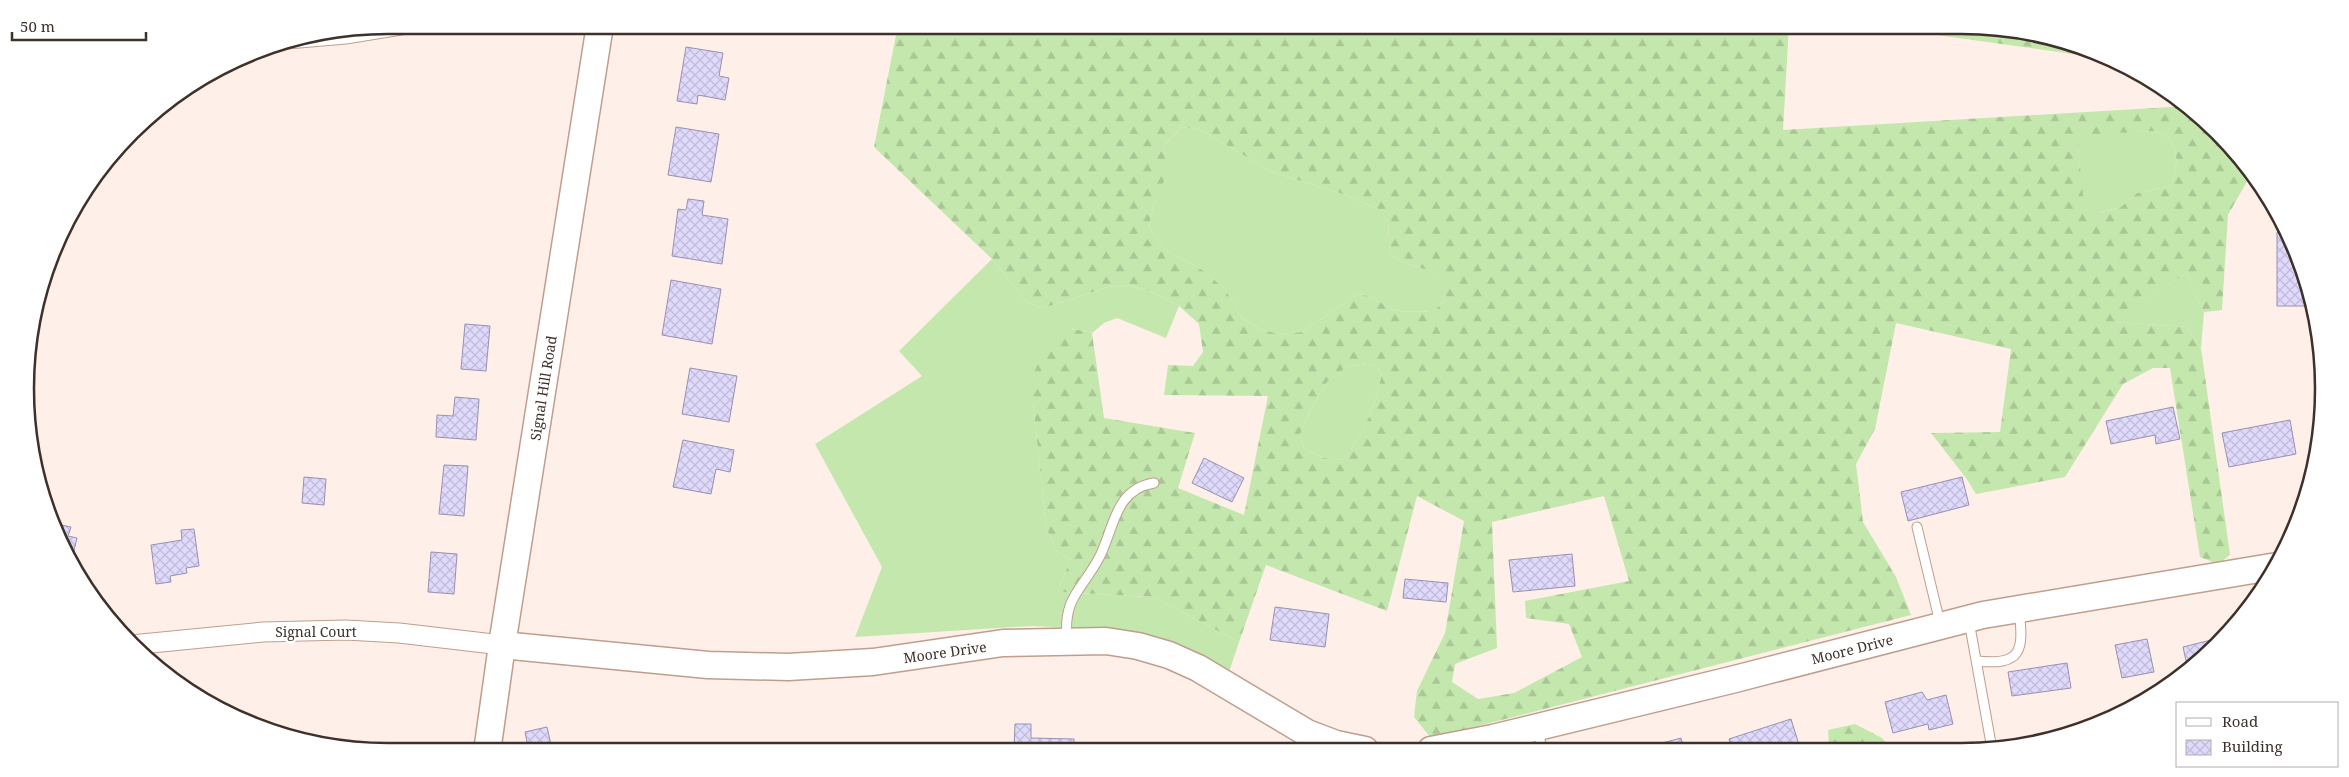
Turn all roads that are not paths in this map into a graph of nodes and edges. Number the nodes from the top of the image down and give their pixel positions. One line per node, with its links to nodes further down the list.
1 (599, 34): 12 (main road, Signal Hill Road)
2 (373, 35): 3 (lane)
3 (317, 42)
4 (1154, 483): 10 (lane)
5 (1917, 527): 9 (lane)
6 (2267, 568): 7 (main road, Moore Drive)
7 (2019, 609): 8 (main road, Moore Drive); 13 (lane)
8 (1969, 618): 9 (main road, Moore Drive); 13 (lane)
9 (1941, 626): 14 (main road, Moore Drive)
10 (1067, 640): 12 (main road, Moore Drive); 17 (main road, Moore Drive)
11 (143, 644): 12 (street, Signal Court)
12 (502, 645): 16 (main road, Signal Hill Road)
13 (1977, 661): 15 (lane)
14 (1540, 738): 18 (main road, Moore Drive)
15 (1991, 741)
16 (488, 743)
17 (1333, 743)
18 (1495, 743)

